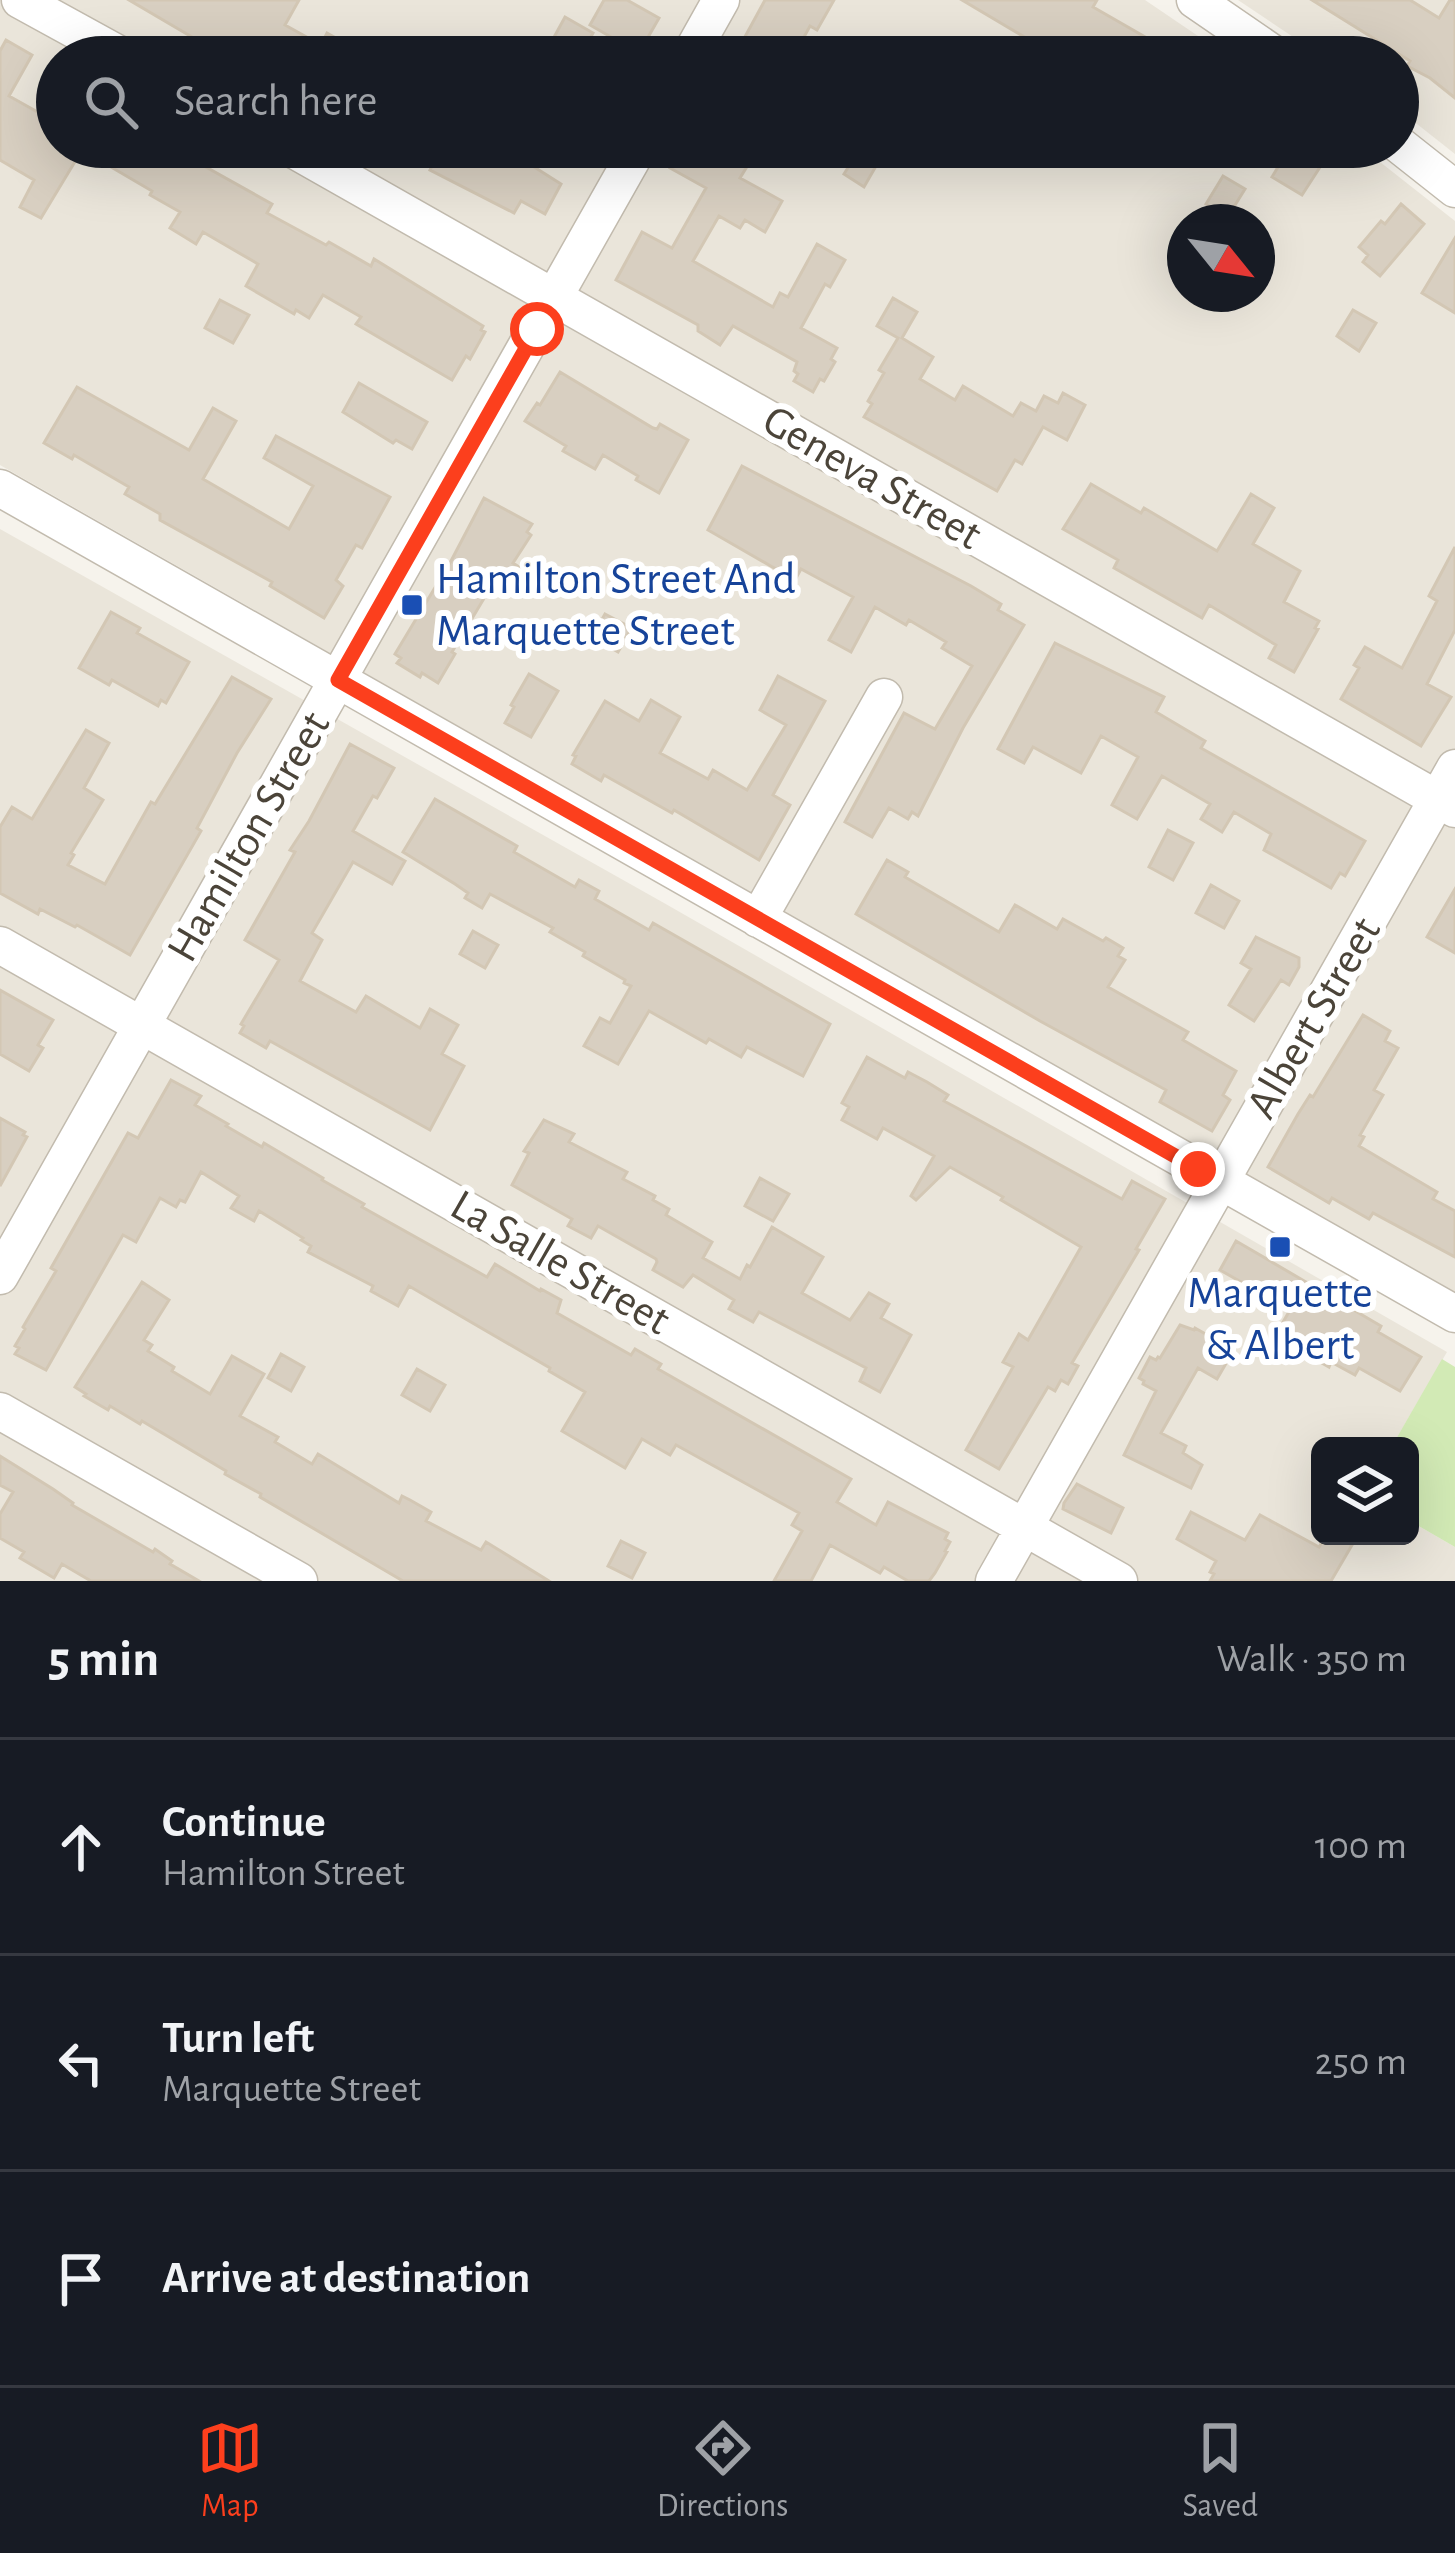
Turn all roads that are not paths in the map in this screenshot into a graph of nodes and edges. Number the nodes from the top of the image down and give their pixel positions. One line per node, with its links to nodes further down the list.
1 (20, 0): 4 (street)
2 (721, 0): 5 (street)
3 (1213, 5): 6 (street)
4 (86, 36)
5 (701, 36)
6 (1252, 36)
7 (1419, 160): 10 (street)
8 (326, 168): 11 (street, Geneva Street)
9 (627, 168): 11 (street, Hamilton Street)
10 (1455, 189)
11 (555, 298): 13 (street, Hamilton Street); 15 (street, Geneva Street)
12 (0, 488): 13 (street)
13 (338, 680): 16 (street); 18 (street, Hamilton Street)
14 (884, 697): 16 (street)
15 (1449, 792): 19 (street, Albert Street)
16 (758, 919): 19 (street)
17 (0, 945): 18 (street, La Salle Street)
18 (142, 1025): 20 (street, Hamilton Street); 23 (street, La Salle Street)
19 (1221, 1182): 21 (street); 23 (street, Albert Street)
20 (0, 1276)
21 (1455, 1314)
22 (0, 1411): 24 (street)
23 (1025, 1527): 25 (street, Albert Street); 26 (street, La Salle Street)
24 (299, 1581)
25 (994, 1581)
26 (1119, 1581)

